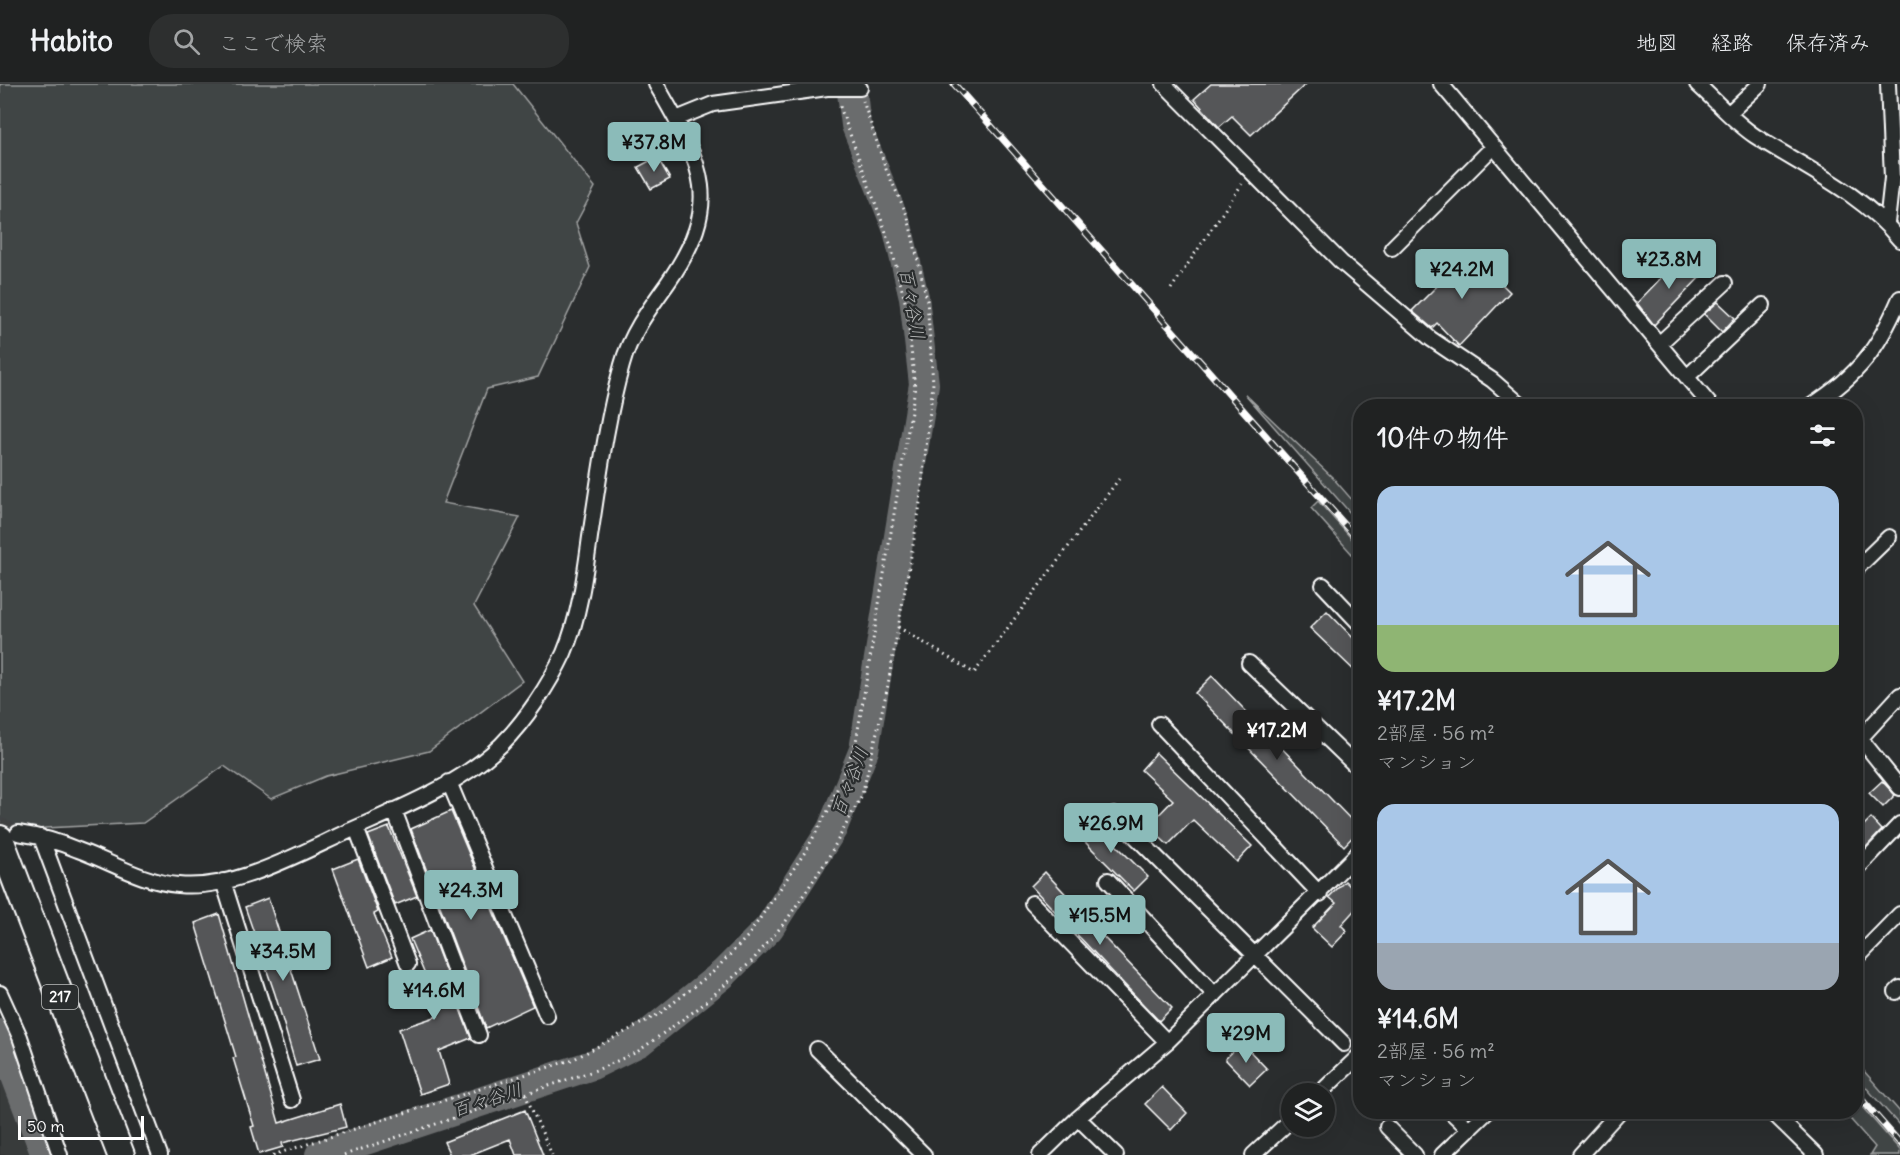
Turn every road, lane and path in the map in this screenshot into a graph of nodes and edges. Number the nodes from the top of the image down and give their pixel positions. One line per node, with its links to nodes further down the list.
1 (656, 84): 10 (street)
2 (1164, 84): 12 (street)
3 (1441, 84): 11 (street)
4 (1697, 84): 9 (street)
5 (1760, 84): 9 (street)
6 (1888, 84): 13 (street)
7 (830, 88): 8 (street); 10 (street); 77 (path)
8 (860, 88): 30 (path)
9 (1729, 113): 13 (street)
10 (676, 119): 37 (street)
11 (1493, 147): 15 (street); 20 (street)
12 (1251, 170): 17 (path); 22 (street)
13 (1887, 223): 14 (street)
14 (1900, 240)
15 (1392, 248)
16 (1725, 283): 20 (street)
17 (1171, 289)
18 (1900, 298): 24 (street)
19 (1763, 305): 21 (street)
20 (1659, 344): 21 (street)
21 (1687, 377): 23 (street)
22 (1514, 399)
23 (1705, 399)
24 (1822, 399)
25 (1119, 479): 30 (path)
26 (1889, 537): 27 (street)
27 (1863, 562)
28 (1323, 585): 29 (street)
29 (1353, 617)
30 (898, 627): 64 (path)
31 (1249, 663): 36 (street)
32 (1900, 695): 34 (street)
33 (1159, 724): 49 (street)
34 (1863, 732)
35 (1863, 745): 38 (street)
36 (1353, 763)
37 (449, 782): 39 (street); 57 (street)
38 (1900, 788)
39 (394, 810): 42 (street); 58 (street)
40 (1114, 815): 53 (street)
41 (1900, 824): 46 (street)
42 (356, 828): 48 (street); 54 (street)
43 (9, 836): 44 (street); 76 (highway, 217)
44 (41, 837): 48 (street); 74 (street)
45 (1353, 859): 49 (street)
46 (1863, 863)
47 (1108, 880): 56 (street)
48 (223, 881): 65 (street)
49 (1320, 894): 53 (street)
50 (1032, 903): 59 (street)
51 (1900, 914): 52 (street)
52 (1863, 952)
53 (1257, 957): 56 (street); 60 (street)
54 (408, 964)
55 (0, 993): 75 (street)
56 (1215, 995): 59 (street)
57 (548, 1016)
58 (479, 1035)
59 (1167, 1042): 66 (street)
60 (1344, 1044)
61 (817, 1049): 80 (street)
62 (1353, 1062): 63 (street)
63 (1331, 1083)
64 (525, 1094): 78 (path); 79 (path)
65 (292, 1100)
66 (1078, 1118): 81 (street); 82 (street)
67 (1458, 1119): 73 (street)
68 (1480, 1119): 73 (street)
69 (1613, 1119): 86 (street)
70 (1779, 1119): 87 (street)
71 (1387, 1127): 84 (street)
72 (1281, 1129): 83 (street)
73 (1469, 1129): 85 (street)
74 (157, 1149)
75 (60, 1155)
76 (121, 1155)
77 (273, 1155)
78 (344, 1155)
79 (552, 1155)
80 (924, 1155)
81 (1040, 1155)
82 (1116, 1155)
83 (1253, 1155)
84 (1415, 1155)
85 (1442, 1155)
86 (1580, 1155)
87 (1816, 1155)

